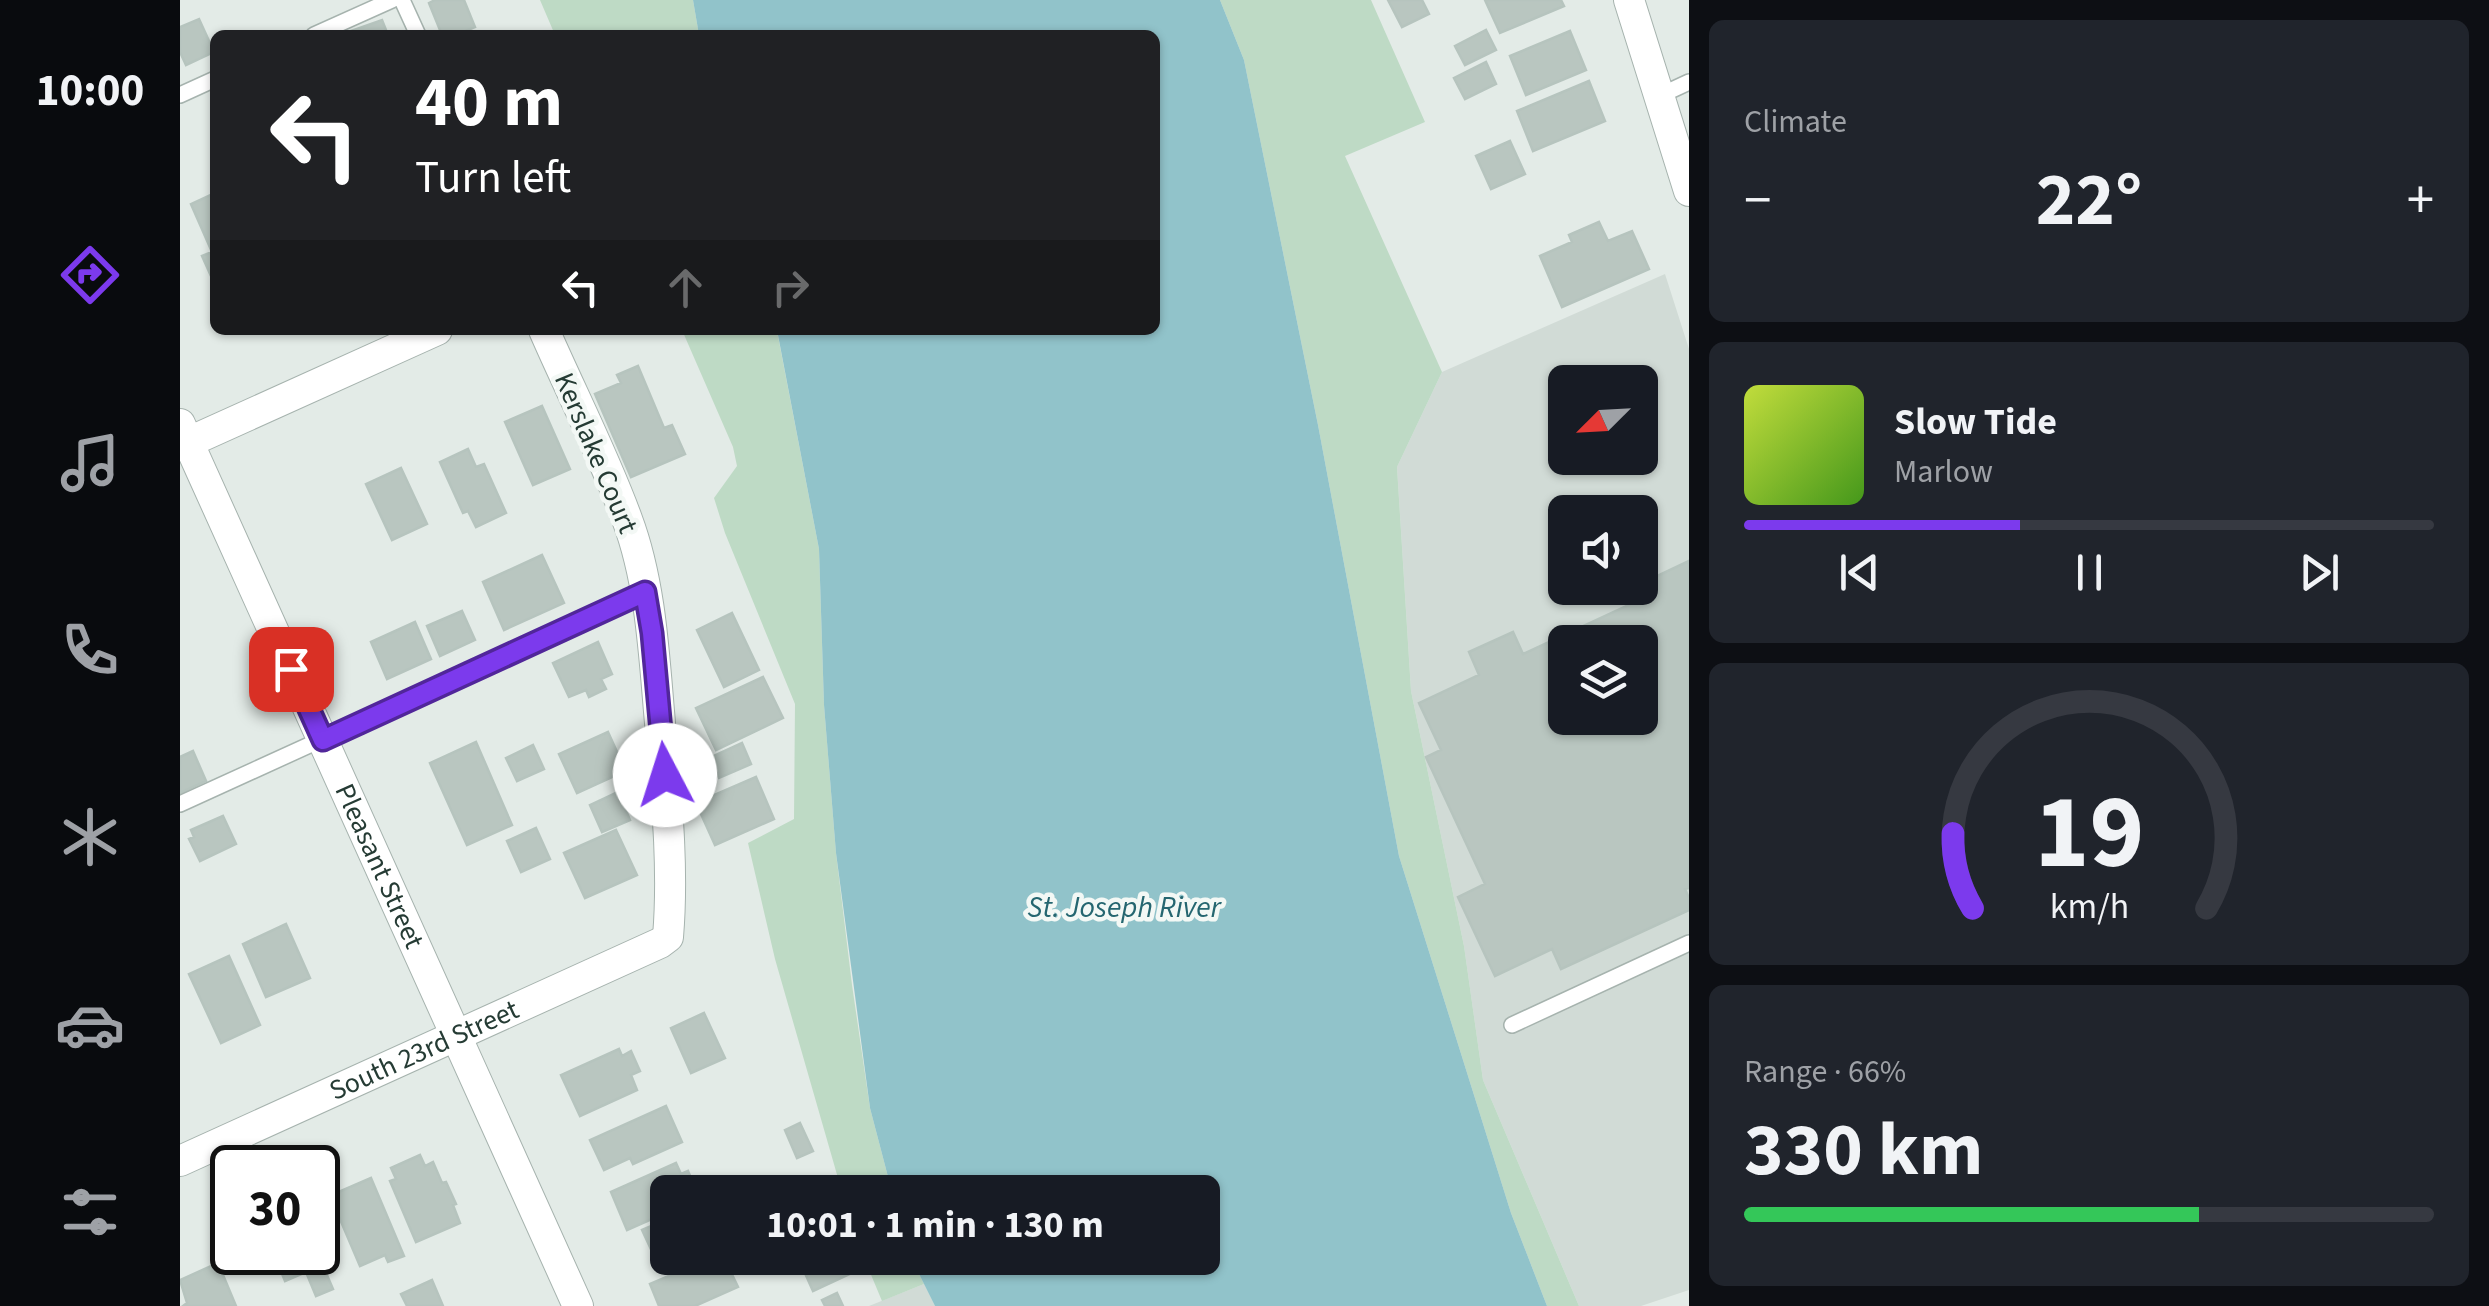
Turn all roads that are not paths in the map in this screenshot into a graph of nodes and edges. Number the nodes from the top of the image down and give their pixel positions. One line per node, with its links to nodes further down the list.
1 (392, 0): 4 (lane)
2 (402, 0): 5 (lane)
3 (1628, 0): 9 (street)
4 (325, 30)
5 (416, 30)
6 (210, 81): 8 (lane)
7 (1689, 82): 9 (lane)
8 (180, 95)
9 (1659, 96): 10 (street)
10 (1689, 192)
11 (425, 335): 13 (street)
12 (546, 335): 14 (street, Kerslake Court)
13 (183, 438): 15 (street, Pleasant Street)
14 (645, 592): 15 (lane); 17 (street, Kerslake Court)
15 (323, 740): 16 (lane); 20 (street, Pleasant Street)
16 (180, 804)
17 (668, 937): 20 (street, South 23rd Street)
18 (1689, 944): 19 (lane)
19 (1512, 1025)
20 (455, 1036): 21 (street, South 23rd Street); 22 (street, Pleasant Street)
21 (180, 1161)
22 (578, 1306)

